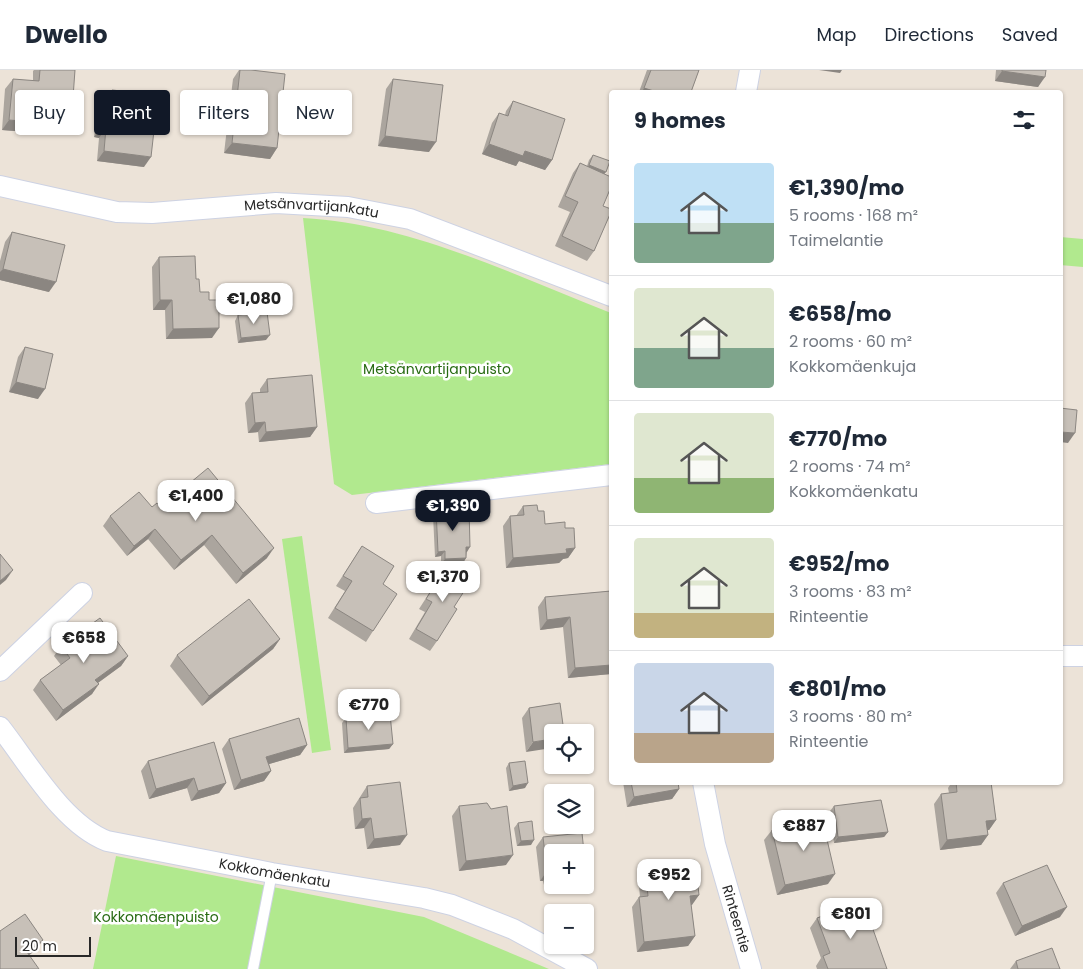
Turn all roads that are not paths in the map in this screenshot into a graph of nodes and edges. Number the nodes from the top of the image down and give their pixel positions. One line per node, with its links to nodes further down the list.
1 (750, 70): 2 (street)
2 (746, 90)
3 (0, 186): 4 (street, Metsänvartijankatu)
4 (609, 295)
5 (609, 475): 6 (street)
6 (376, 503)
7 (82, 593): 10 (street)
8 (1063, 656): 9 (street)
9 (1083, 656)
10 (0, 671)
11 (0, 727): 13 (street, Kokkomäenkatu)
12 (704, 785): 16 (street, Rinteentie)
13 (272, 873): 14 (lane); 15 (street, Kokkomäenkatu)
14 (254, 969)
15 (587, 969)
16 (750, 969)

